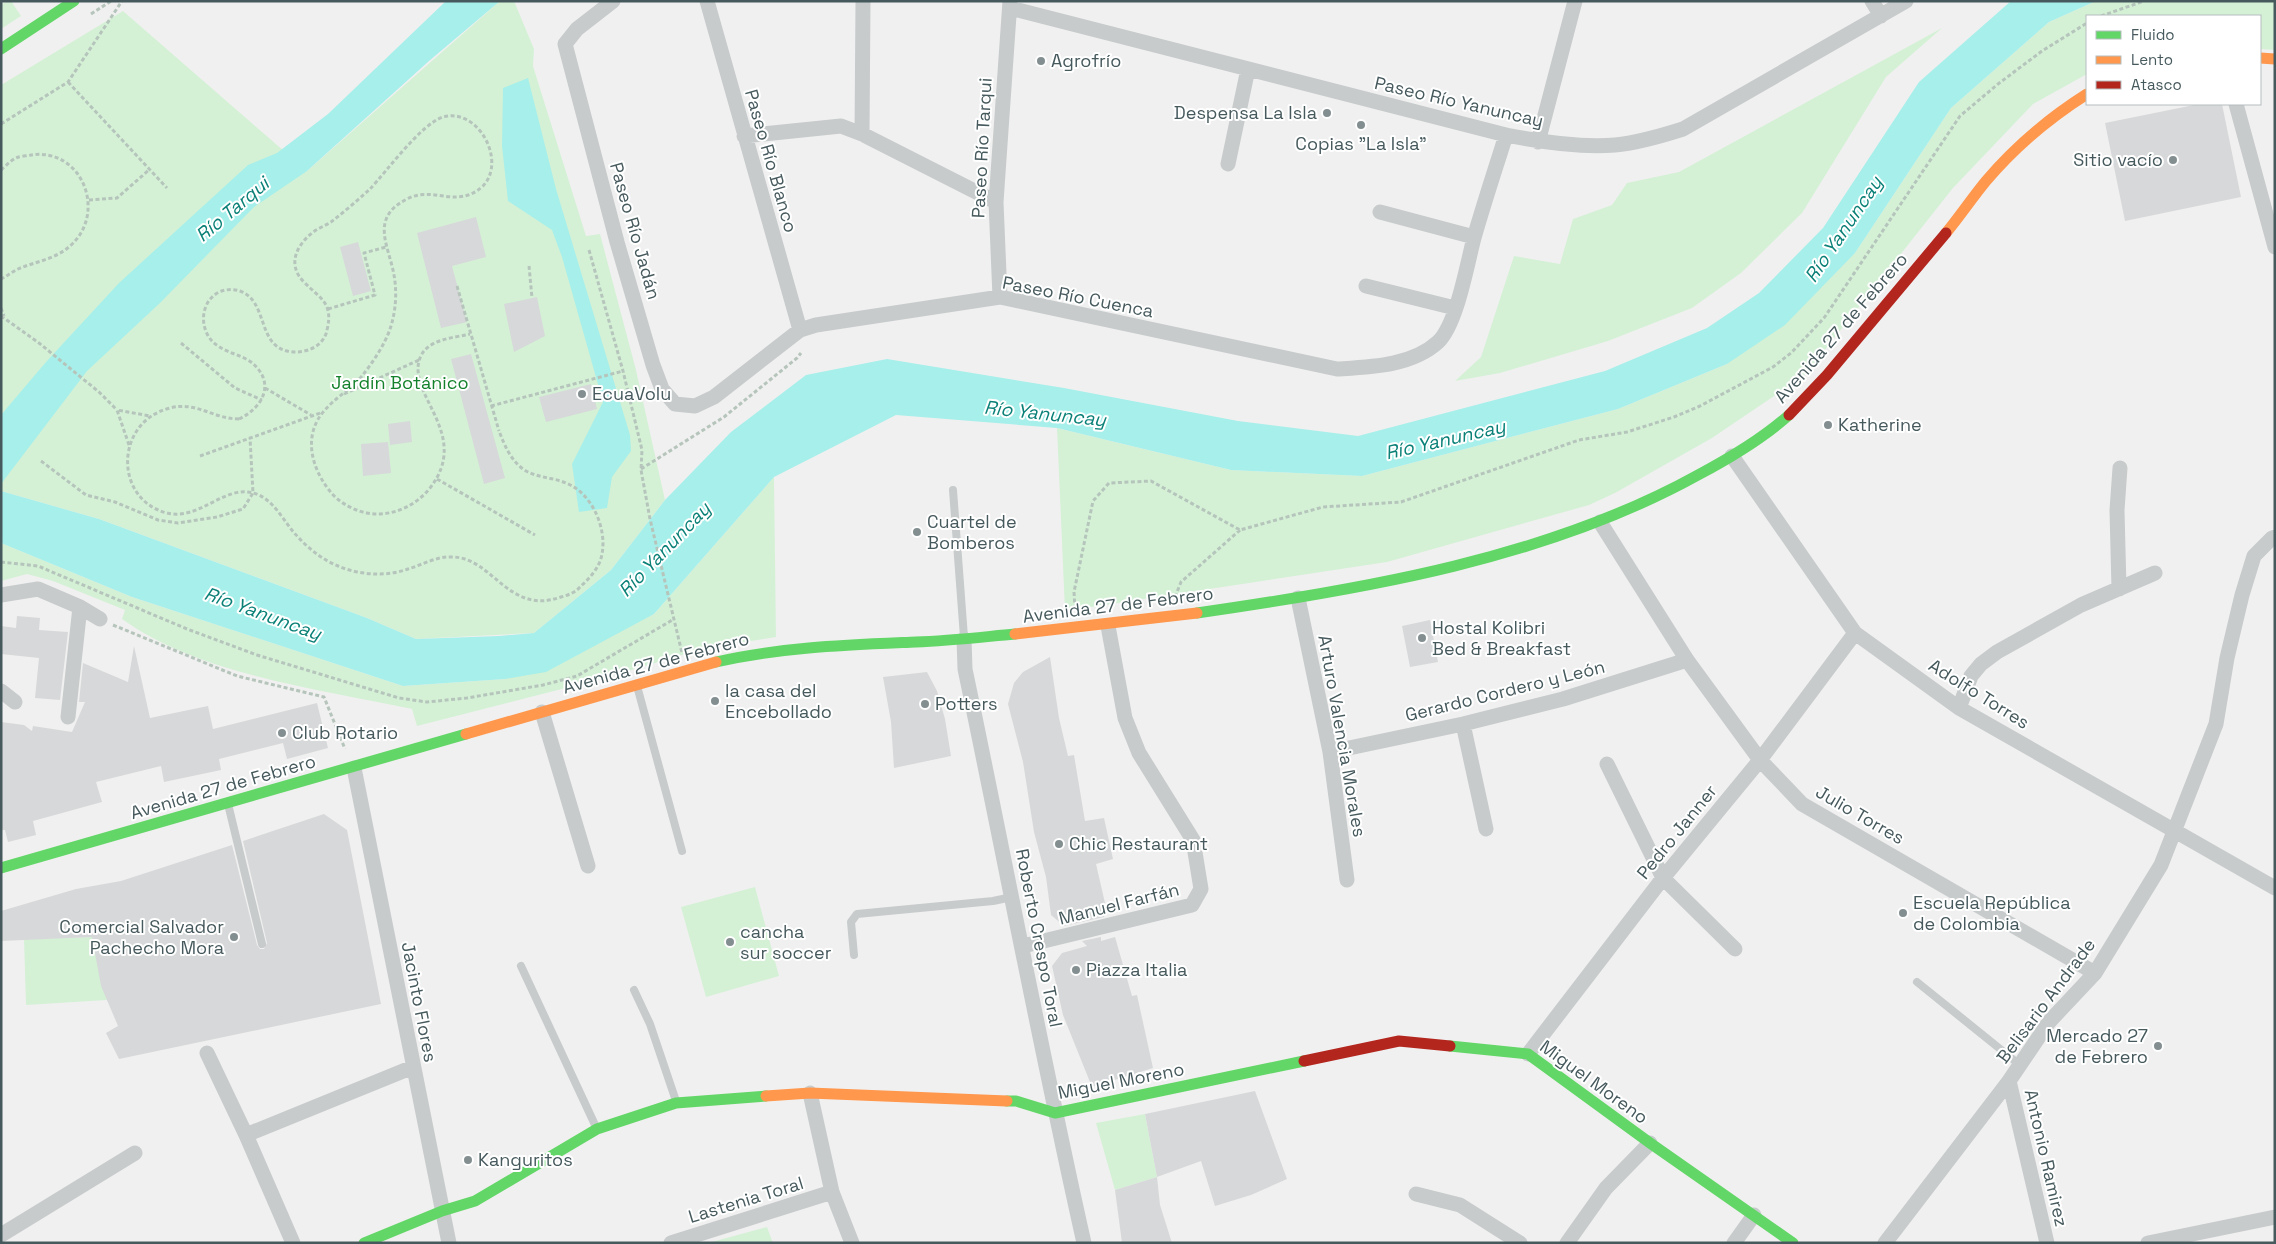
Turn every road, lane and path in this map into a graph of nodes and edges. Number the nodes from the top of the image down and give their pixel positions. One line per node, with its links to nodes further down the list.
1 (52, 1): 12 (lane)
2 (74, 1): 12 (street)
3 (122, 1): 20 (path)
4 (613, 1): 58 (street, Paseo Río Jadán)
5 (707, 1): 25 (street, Paseo Río Blanco)
6 (863, 1): 24 (street)
7 (1575, 1): 27 (street)
8 (1872, 1): 14 (street)
9 (1906, 1): 14 (street, Paseo Río Yanuncay)
10 (2144, 1): 13 (path)
11 (1010, 5): 19 (street, Paseo Río Yanuncay); 33 (street, Paseo Río Tarqui)
12 (59, 12): 16 (street)
13 (2104, 15)
14 (1881, 16): 27 (street, Paseo Río Yanuncay)
15 (2086, 24): 73 (path)
16 (1, 49)
17 (2261, 58): 18 (street)
18 (2275, 59)
19 (1248, 69): 26 (street, Paseo Río Yanuncay); 28 (street)
20 (68, 82): 23 (path); 29 (path)
21 (2086, 95): 66 (street, Avenida 27 de Febrero)
22 (2236, 105): 37 (street)
23 (1, 124)
24 (862, 134): 25 (street); 33 (street)
25 (744, 136): 49 (street, Paseo Río Blanco)
26 (1506, 136): 27 (street, Paseo Río Yanuncay); 35 (street)
27 (1538, 142)
28 (1228, 164)
29 (150, 169): 31 (path); 32 (path)
30 (1, 170): 32 (path)
31 (168, 188)
32 (89, 200): 40 (path)
33 (996, 202): 43 (street, Paseo Río Tarqui)
34 (1380, 212): 35 (street)
35 (1474, 237): 46 (street)
36 (386, 247): 47 (path); 47 (path); 55 (path)
37 (2275, 247)
38 (589, 250): 53 (path)
39 (528, 266): 44 (path)
40 (1, 279)
41 (457, 286): 50 (path)
42 (1366, 286): 46 (street)
43 (1000, 297): 46 (street, Paseo Río Cuenca); 49 (street, Paseo Río Cuenca)
44 (532, 298)
45 (1, 308): 48 (path)
46 (1455, 308)
47 (328, 309): 54 (path)
48 (3, 316): 59 (path)
49 (800, 330): 58 (street, Paseo Río Cuenca)
50 (470, 334): 52 (path); 57 (path)
51 (181, 343): 56 (path)
52 (418, 360): 55 (path); 69 (path)
53 (623, 371): 57 (path); 85 (path)
54 (265, 388): 56 (path); 62 (path)
55 (340, 396): 60 (path)
56 (262, 400): 61 (path, bridge)
57 (491, 406): 71 (path, bridge)
58 (695, 406)
59 (117, 410): 61 (path); 64 (path)
60 (323, 411): 62 (path); 69 (path)
61 (150, 416): 64 (path, bridge)
62 (311, 416): 63 (path)
63 (250, 438): 65 (path); 71 (path)
64 (129, 445): 71 (path, bridge)
65 (200, 456)
66 (1732, 456): 72 (street, Avenida 27 de Febrero); 87 (street, Adolfo Torres)
67 (41, 461): 71 (path)
68 (2120, 468): 78 (street)
69 (438, 479): 74 (path)
70 (952, 490): 88 (lane)
71 (253, 493)
72 (1600, 522): 80 (street, Avenida 27 de Febrero); 89 (street, Julio Torres)
73 (1240, 530): 81 (path); 83 (path)
74 (535, 535)
75 (2275, 537): 104 (street, Belisario Andrade)
76 (1, 562): 85 (path)
77 (2155, 573): 78 (street)
78 (2120, 588): 94 (street)
79 (1, 595): 82 (street)
80 (1298, 598): 86 (street, Avenida 27 de Febrero); 98 (street, Arturo Valencia Morales)
81 (1172, 606)
82 (80, 607): 84 (street); 96 (street)
83 (1076, 616)
84 (100, 619): 101 (path)
85 (674, 619): 90 (path)
86 (1108, 626): 88 (street, Avenida 27 de Febrero); 113 (street, Manuel Farfán)
87 (1855, 633): 94 (street, Adolfo Torres); 99 (street, Pedro Janner)
88 (964, 640): 90 (street, Avenida 27 de Febrero); 111 (street, Roberto Crespo Toral)
89 (1687, 660): 97 (street, Gerardo Cordero y León); 99 (street, Julio Torres)
90 (687, 670): 91 (street, Avenida 27 de Febrero)
91 (636, 684): 95 (street, Avenida 27 de Febrero); 105 (lane)
92 (1, 691): 93 (street)
93 (15, 702)
94 (1959, 708): 104 (street, Adolfo Torres)
95 (542, 712): 101 (street, Avenida 27 de Febrero); 106 (street)
96 (68, 717)
97 (1463, 724): 98 (street, Gerardo Cordero y León); 103 (street)
98 (1330, 752): 109 (street, Arturo Valencia Morales)
99 (1760, 760): 108 (street, Pedro Janner); 117 (street, Julio Torres)
100 (1607, 764): 108 (street)
101 (354, 768): 102 (street, Avenida 27 de Febrero); 123 (street, Jacinto Flores)
102 (228, 804): 107 (street, Avenida 27 de Febrero); 112 (lane)
103 (1486, 829)
104 (2175, 831): 110 (street, Adolfo Torres); 117 (street, Belisario Andrade)
105 (682, 851)
106 (588, 866)
107 (1, 868)
108 (1663, 878): 114 (street); 121 (street, Pedro Janner)
109 (1348, 880)
110 (2275, 888)
111 (1012, 897): 113 (street, Roberto Crespo Toral); 115 (lane)
112 (262, 944)
113 (1023, 946): 127 (street, Roberto Crespo Toral)
114 (1735, 949)
115 (854, 956)
116 (521, 966): 128 (lane)
117 (2095, 973): 122 (street, Belisario Andrade)
118 (1917, 982): 122 (lane)
119 (634, 990): 126 (lane)
120 (207, 1053): 129 (street)
121 (1528, 1054): 127 (street, Miguel Moreno); 130 (street, Miguel Moreno)
122 (2020, 1066): 124 (street, Belisario Andrade)
123 (413, 1067): 129 (street); 134 (street, Jacinto Flores)
124 (2009, 1081): 148 (street, Belisario Andrade); 149 (street, Antonio Ramirez)
125 (810, 1093): 126 (street, Miguel Moreno); 127 (street, Miguel Moreno); 132 (street)
126 (676, 1103): 128 (street, Miguel Moreno)
127 (1055, 1113): 143 (street, Roberto Crespo Toral)
128 (597, 1129): 134 (street, Miguel Moreno)
129 (246, 1135): 138 (street)
130 (1650, 1143): 135 (street, Miguel Moreno); 145 (street)
131 (135, 1153): 137 (street)
132 (832, 1192): 141 (street, Lastenia Toral); 142 (street)
133 (1416, 1194): 144 (street)
134 (442, 1211): 139 (street, Miguel Moreno); 140 (street, Jacinto Flores)
135 (1754, 1215): 146 (street); 147 (street, Miguel Moreno)
136 (2275, 1217): 150 (street)
137 (1, 1235)
138 (293, 1243)
139 (364, 1243)
140 (449, 1243)
141 (671, 1243)
142 (852, 1243)
143 (1084, 1243)
144 (1520, 1243)
145 (1567, 1243)
146 (1734, 1243)
147 (1794, 1243)
148 (1885, 1243)
149 (2047, 1243)
150 (2148, 1243)

